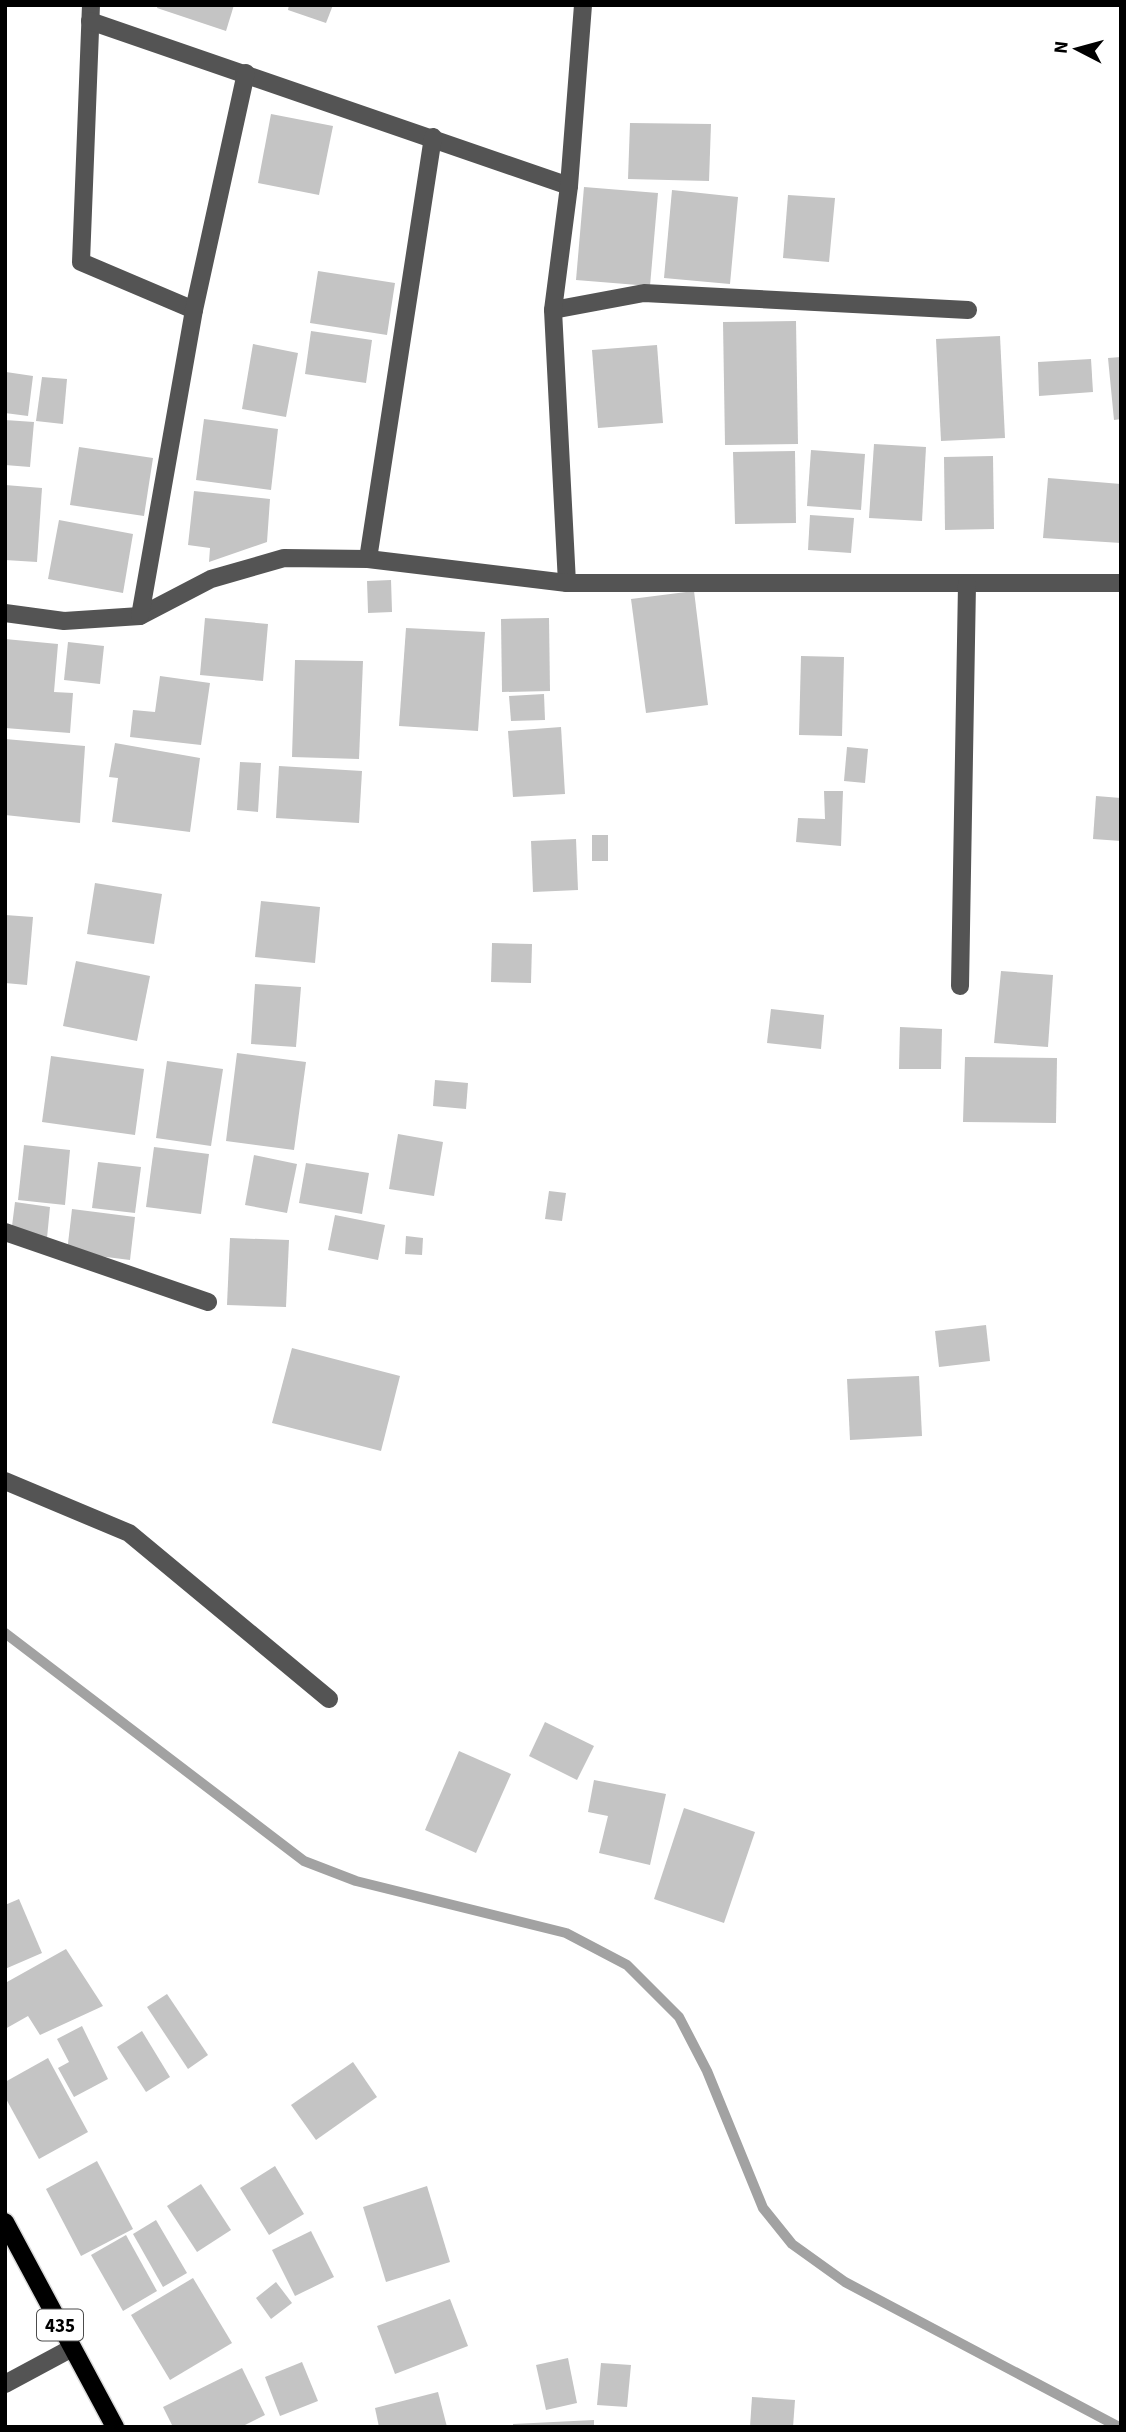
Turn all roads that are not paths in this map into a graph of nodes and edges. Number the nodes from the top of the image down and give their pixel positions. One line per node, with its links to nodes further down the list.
1 (583, 5): 5 (street)
2 (91, 13): 3 (street); 6 (street)
3 (246, 73): 4 (street); 6 (street)
4 (433, 137): 5 (street); 9 (street)
5 (569, 186): 7 (street)
6 (194, 310): 14 (street)
7 (552, 310): 8 (street); 10 (street)
8 (968, 310)
9 (368, 559): 10 (street); 14 (street)
10 (567, 583): 12 (street)
11 (1121, 583): 12 (street)
12 (967, 584): 15 (street)
13 (5, 613): 14 (street)
14 (140, 616)
15 (960, 986)
16 (5, 1232): 17 (street)
17 (208, 1302)
18 (5, 1481): 19 (street)
19 (329, 1699)
20 (5, 2222): 21 (main road, 435)
21 (72, 2348): 22 (street); 23 (main road, 435)
22 (5, 2384)
23 (115, 2427)

